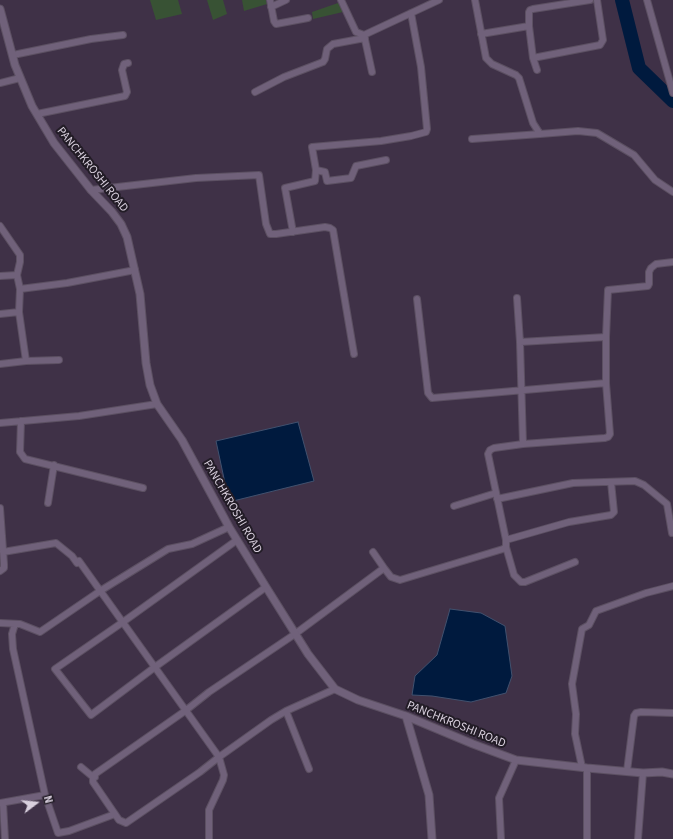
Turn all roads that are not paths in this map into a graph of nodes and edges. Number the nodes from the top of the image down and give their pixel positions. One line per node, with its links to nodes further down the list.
1 (286, 0): 8 (street)
2 (341, 0): 15 (street)
3 (439, 0): 10 (street)
4 (475, 0): 13 (street)
5 (590, 0): 12 (street)
6 (597, 0): 17 (street)
7 (647, 0): 24 (street)
8 (270, 3): 11 (street)
9 (1, 11): 16 (street, PANCHKROSHI ROAD)
10 (411, 13): 15 (street); 29 (street)
11 (308, 18)
12 (529, 26): 13 (street); 17 (street)
13 (481, 34): 26 (street)
14 (123, 35): 16 (street)
15 (364, 37): 20 (street); 23 (street)
16 (13, 55): 21 (street, PANCHKROSHI ROAD)
17 (534, 58): 19 (street)
18 (128, 63): 25 (street)
19 (537, 70)
20 (372, 72)
21 (20, 78): 22 (street); 25 (street, PANCHKROSHI ROAD)
22 (0, 83)
23 (255, 92)
24 (673, 92)
25 (37, 114): 30 (street, PANCHKROSHI ROAD)
26 (540, 134): 27 (street); 31 (street)
27 (472, 139)
28 (386, 160): 29 (street)
29 (316, 170): 33 (street)
30 (91, 190): 33 (street); 35 (street, PANCHKROSHI ROAD)
31 (673, 192)
32 (0, 226): 36 (street)
33 (293, 232): 45 (street)
34 (673, 262): 43 (street)
35 (135, 270): 38 (street); 51 (street, PANCHKROSHI ROAD)
36 (17, 275): 37 (street); 38 (street)
37 (0, 276)
38 (20, 289): 41 (street)
39 (517, 298): 44 (street)
40 (417, 299): 50 (street)
41 (19, 312): 42 (street); 47 (street)
42 (0, 314)
43 (606, 338): 44 (street); 49 (street)
44 (520, 342): 50 (street)
45 (354, 354)
46 (59, 360): 47 (street)
47 (26, 361): 48 (street)
48 (0, 364)
49 (606, 383): 50 (street); 54 (street)
50 (520, 390): 54 (street)
51 (157, 404): 52 (street); 62 (street, PANCHKROSHI ROAD)
52 (21, 421): 53 (street); 55 (street)
53 (0, 422)
54 (522, 444): 58 (street)
55 (54, 466): 57 (street); 59 (street)
56 (611, 482): 58 (street); 63 (street); 65 (street)
57 (143, 488)
58 (497, 496): 60 (street); 65 (street)
59 (48, 503)
60 (454, 506)
61 (0, 508): 66 (street)
62 (229, 527): 64 (street, PANCHKROSHI ROAD); 73 (street)
63 (672, 533)
64 (237, 540): 72 (street, PANCHKROSHI ROAD); 74 (street)
65 (506, 543): 68 (street); 69 (street)
66 (3, 552): 70 (street); 73 (street)
67 (373, 552): 69 (street)
68 (574, 562)
69 (384, 568): 77 (street)
70 (0, 571)
71 (673, 586): 87 (street)
72 (266, 587): 77 (street, PANCHKROSHI ROAD); 78 (street)
73 (100, 591): 74 (street); 76 (street)
74 (123, 622): 78 (street); 78 (street)
75 (0, 623): 76 (street)
76 (15, 624): 93 (street)
77 (295, 634): 79 (street, PANCHKROSHI ROAD); 80 (street)
78 (155, 667): 80 (street)
79 (335, 689): 81 (street); 83 (street, PANCHKROSHI ROAD)
80 (185, 711): 84 (street); 92 (street)
81 (286, 711): 84 (street); 88 (street)
82 (673, 713): 89 (street)
83 (406, 716): 85 (street, PANCHKROSHI ROAD); 98 (street)
84 (219, 757): 95 (street); 97 (street)
85 (516, 760): 87 (street, PANCHKROSHI ROAD); 99 (street)
86 (81, 767): 92 (street)
87 (584, 768): 89 (street, PANCHKROSHI ROAD); 100 (street)
88 (309, 769)
89 (627, 771): 90 (street, PANCHKROSHI ROAD)
90 (643, 773): 91 (street, PANCHKROSHI ROAD); 101 (street)
91 (673, 774)
92 (95, 777): 95 (street)
93 (45, 796): 94 (street); 95 (street)
94 (1, 803): 96 (street)
95 (115, 814)
96 (5, 839)
97 (209, 839)
98 (432, 839)
99 (500, 839)
100 (587, 839)
101 (638, 839)

